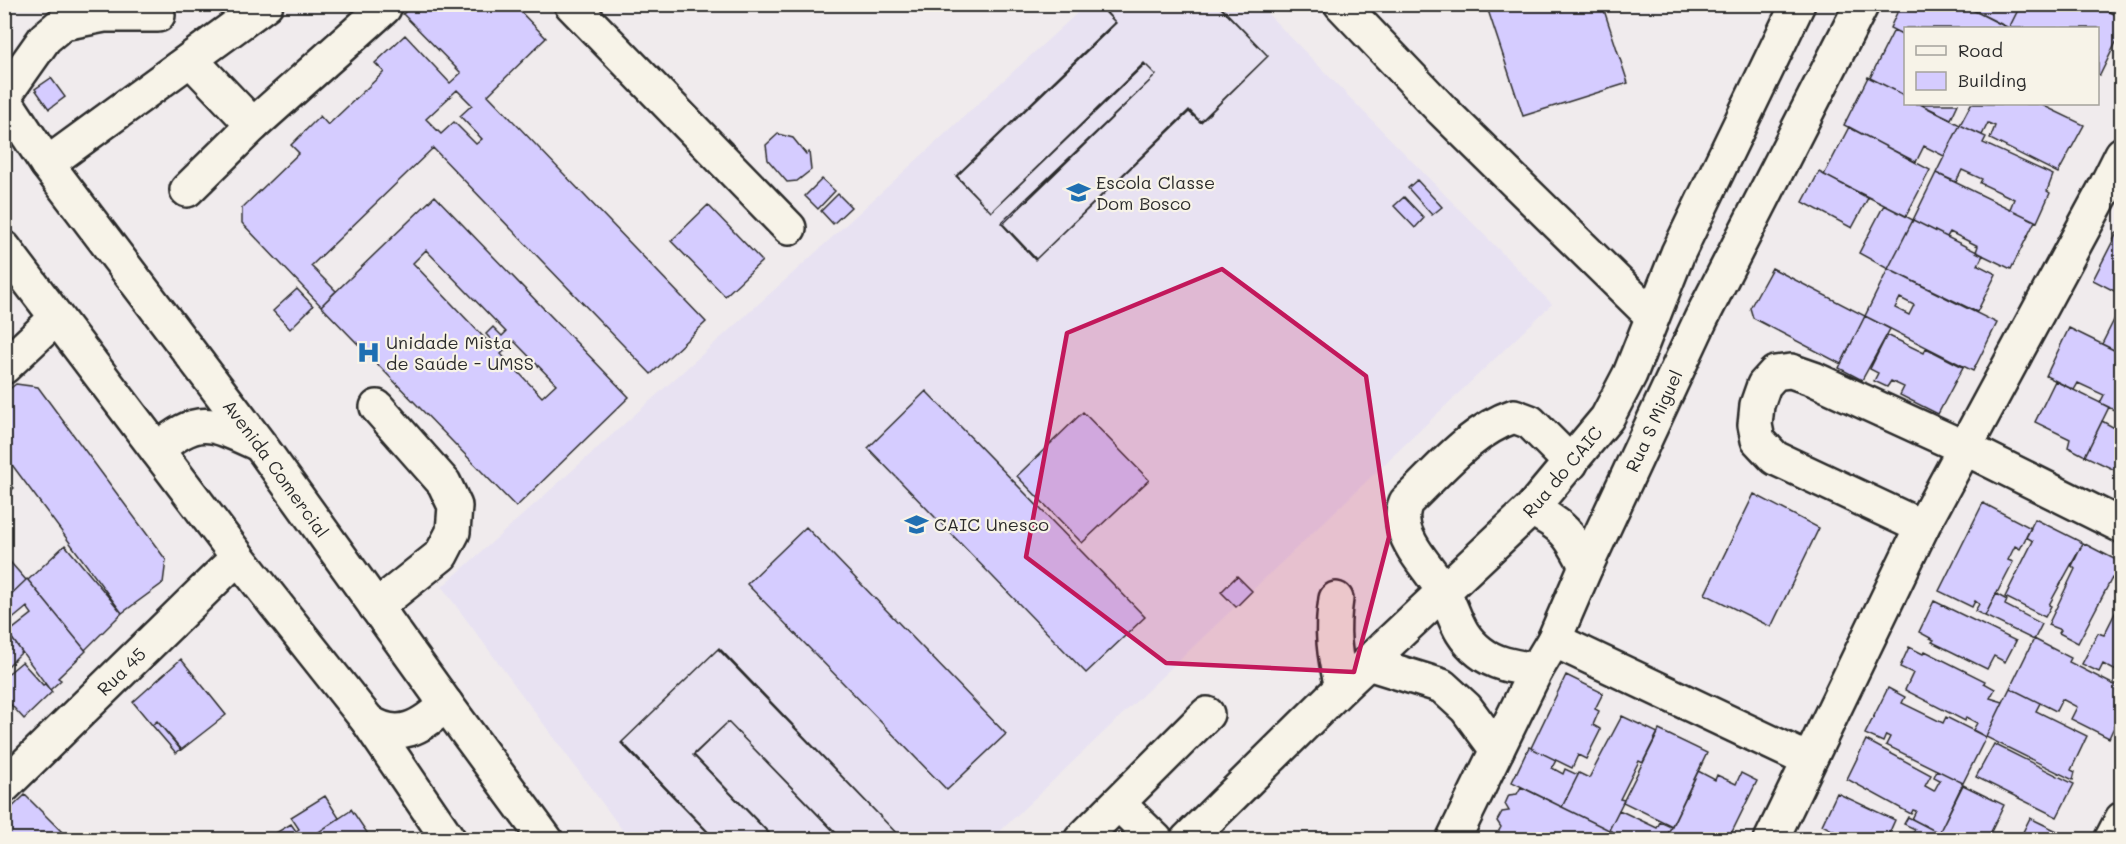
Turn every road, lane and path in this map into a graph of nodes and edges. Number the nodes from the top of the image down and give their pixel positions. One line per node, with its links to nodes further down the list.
1 (266, 4): 8 (street)
2 (571, 4): 15 (street)
3 (1341, 4): 17 (street)
4 (1798, 4): 17 (street, Rua do CAIC)
5 (1862, 4): 29 (street, Rua S Miguel)
6 (384, 8): 10 (street)
7 (158, 15): 9 (street)
8 (190, 60): 10 (street); 12 (street)
9 (4, 97): 12 (street, Avenida Comercial)
10 (253, 125): 13 (street)
11 (2121, 154): 14 (street)
12 (47, 164): 21 (street, Avenida Comercial)
13 (187, 190)
14 (2113, 194): 22 (street)
15 (789, 228)
16 (4, 248): 18 (street)
17 (1652, 316): 24 (street, Rua do CAIC)
18 (56, 318): 19 (street); 23 (street)
19 (4, 368)
20 (377, 407): 32 (street)
21 (260, 445): 23 (street); 32 (street, Avenida Comercial)
22 (1965, 448): 26 (street); 27 (street); 27 (street)
23 (157, 450): 28 (street)
24 (1571, 463): 25 (street, Rua do CAIC); 30 (street)
25 (1531, 509): 29 (street); 30 (street, Rua do CAIC)
26 (2121, 526)
27 (1922, 527): 41 (street)
28 (238, 557): 39 (street); 42 (street, Rua 45)
29 (1586, 566): 33 (street, Rua S Miguel)
30 (1443, 591): 34 (street, Rua do CAIC); 35 (street)
31 (1336, 599): 36 (street)
32 (376, 607): 37 (street, Avenida Comercial)
33 (1554, 640): 35 (street, Rua S Miguel); 41 (street)
34 (1368, 663): 36 (street, Rua do CAIC); 40 (street)
35 (1536, 670): 40 (street, Rua S Miguel)
36 (1342, 687): 49 (street, Rua do CAIC)
37 (446, 704): 39 (street); 46 (street, Avenida Comercial)
38 (1207, 714): 43 (street)
39 (368, 721): 45 (street)
40 (1497, 750): 50 (street, Rua S Miguel)
41 (1808, 760): 51 (street)
42 (4, 786)
43 (1119, 804): 47 (street); 48 (street)
44 (2121, 819): 52 (street)
45 (449, 840)
46 (546, 840)
47 (1081, 840)
48 (1156, 840)
49 (1187, 840)
50 (1453, 840)
51 (1771, 840)
52 (2111, 840)

